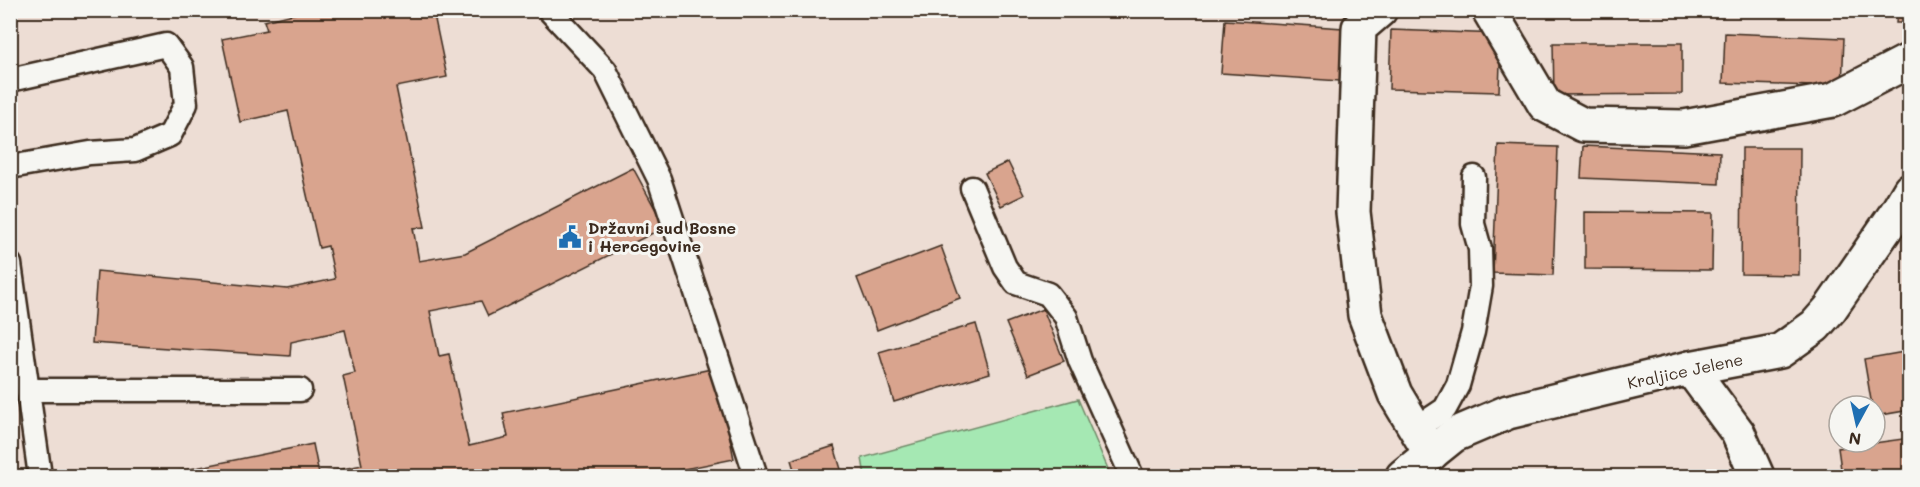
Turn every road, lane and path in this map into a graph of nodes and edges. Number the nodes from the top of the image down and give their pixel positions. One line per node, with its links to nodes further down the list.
1 (549, 10): 16 (lane)
2 (1380, 10): 14 (street)
3 (1489, 10): 4 (street)
4 (1910, 60)
5 (10, 80): 6 (lane)
6 (10, 167)
7 (1474, 177): 14 (lane)
8 (972, 188): 17 (lane)
9 (1910, 190): 11 (street, Kraljice Jelene)
10 (10, 264): 12 (lane)
11 (1690, 368): 14 (street, Kraljice Jelene); 19 (street)
12 (28, 390): 13 (lane); 15 (lane)
13 (300, 390)
14 (1423, 442): 18 (street, Kraljice Jelene)
15 (40, 477)
16 (756, 477)
17 (1132, 477)
18 (1403, 477)
19 (1757, 477)

